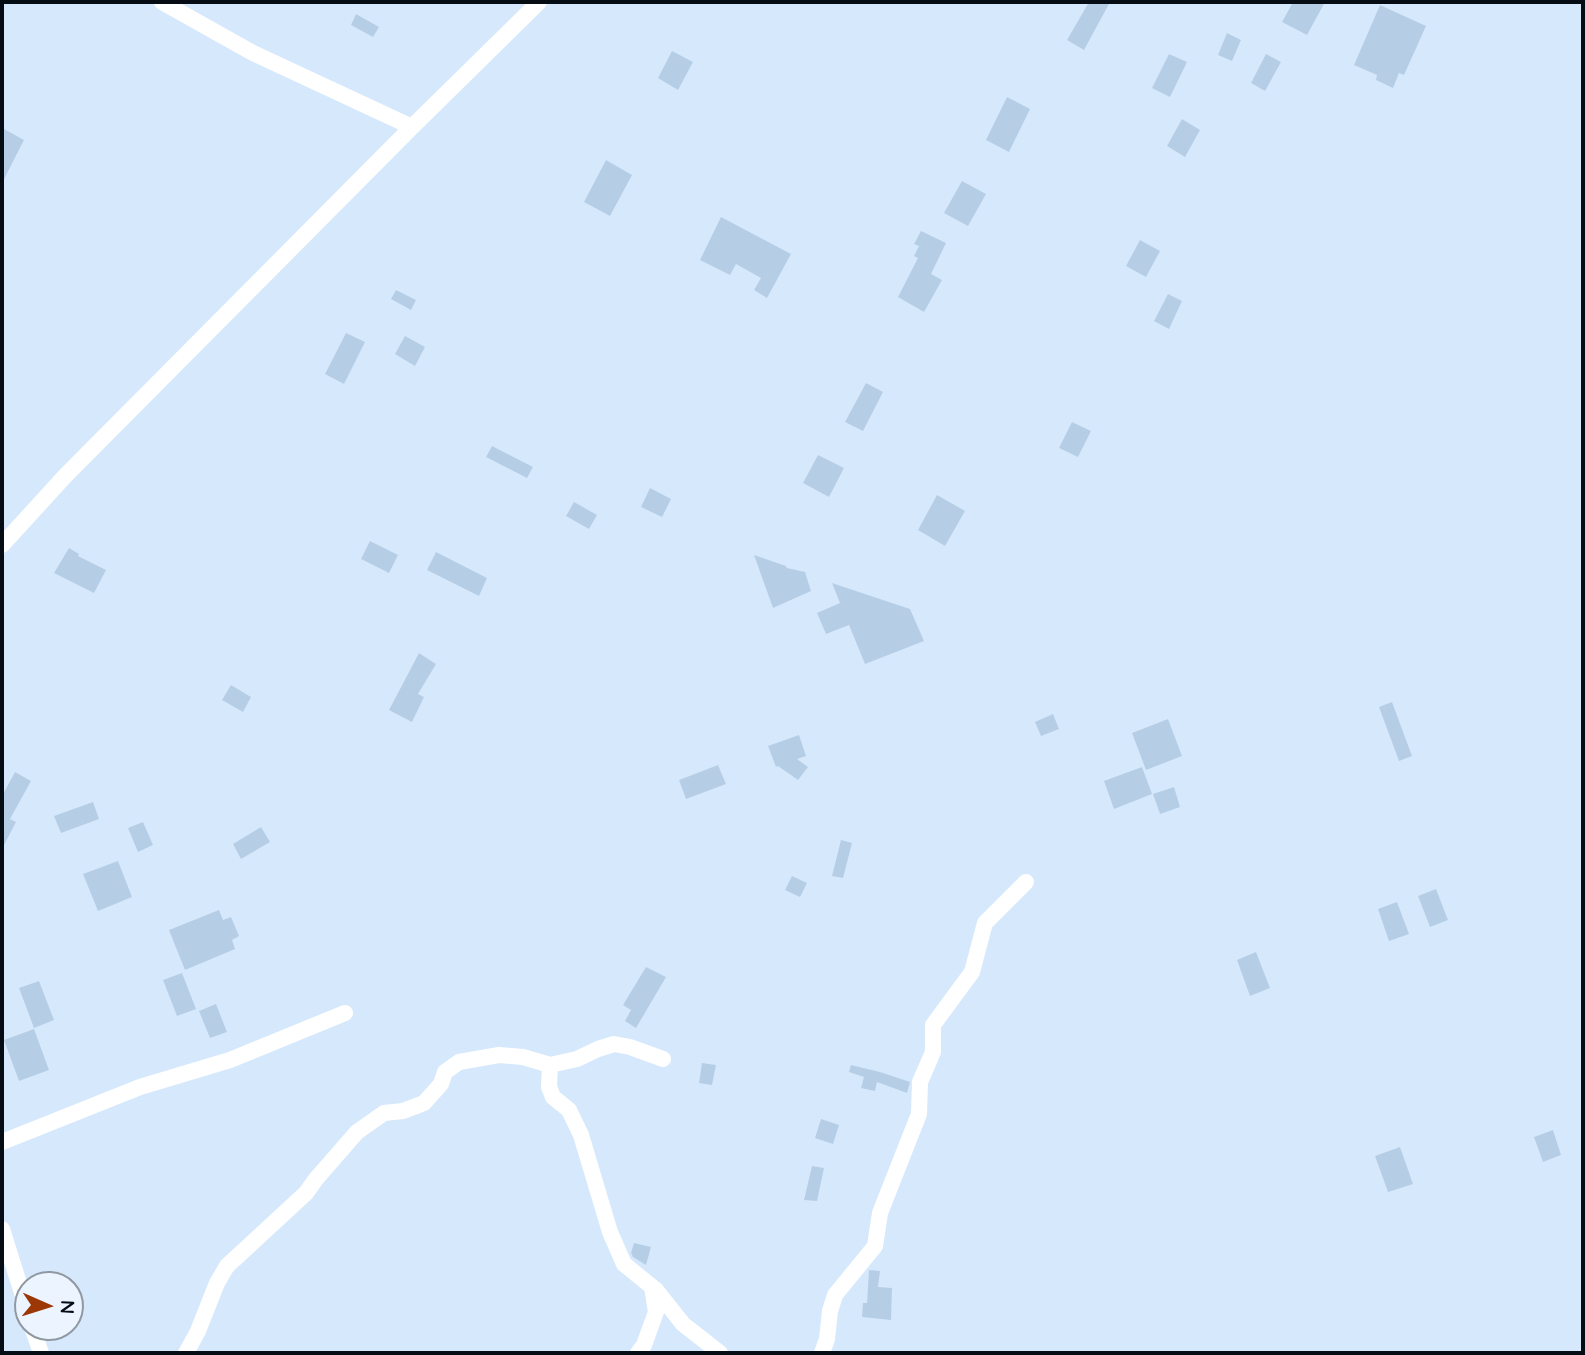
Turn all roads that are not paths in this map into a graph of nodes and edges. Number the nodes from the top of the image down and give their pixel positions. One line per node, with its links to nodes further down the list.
1 (162, 2): 3 (street)
2 (540, 2): 3 (street)
3 (412, 127): 4 (street)
4 (2, 545)
5 (1026, 882): 16 (street)
6 (345, 1013): 9 (street)
7 (663, 1059): 8 (street)
8 (550, 1065): 12 (street); 13 (street)
9 (2, 1142)
10 (2, 1229): 11 (street)
11 (15, 1271)
12 (652, 1286): 14 (street); 15 (street)
13 (186, 1353)
14 (638, 1353)
15 (720, 1353)
16 (822, 1353)

